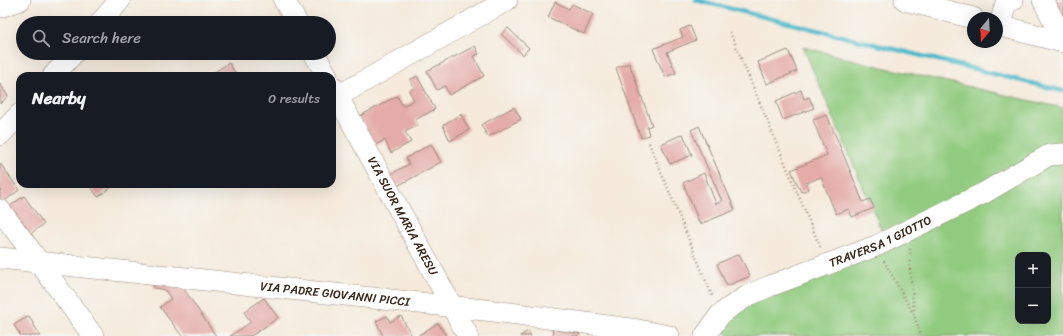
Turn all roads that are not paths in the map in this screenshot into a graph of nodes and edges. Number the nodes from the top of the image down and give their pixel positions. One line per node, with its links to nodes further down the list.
1 (20, 0): 8 (street)
2 (120, 0): 10 (street)
3 (284, 0): 11 (street)
4 (507, 0): 19 (street, VIA SUOR MARIA ARESU)
5 (905, 0): 12 (street)
6 (1013, 0): 9 (street)
7 (1043, 0): 14 (street)
8 (0, 7)
9 (1003, 12)
10 (106, 16)
11 (293, 16)
12 (967, 16)
13 (1003, 26): 14 (street)
14 (1063, 40)
15 (68, 60): 17 (street)
16 (318, 60): 18 (street)
17 (57, 72)
18 (325, 72)
19 (336, 90)
20 (336, 93): 27 (street, VIA SUOR MARIA ARESU)
21 (16, 118): 22 (street)
22 (0, 136)
23 (1063, 154): 31 (street, TRAVERSA 1 GIOTTO)
24 (0, 210): 26 (street)
25 (0, 258): 26 (street, VIA PADRE GIOVANNI PICCI)
26 (38, 261): 27 (street, VIA PADRE GIOVANNI PICCI); 28 (street)
27 (452, 306): 29 (street, VIA SUOR MARIA ARESU); 30 (street, VIA PADRE GIOVANNI PICCI)
28 (93, 336)
29 (468, 336)
30 (669, 336)
31 (705, 336)

